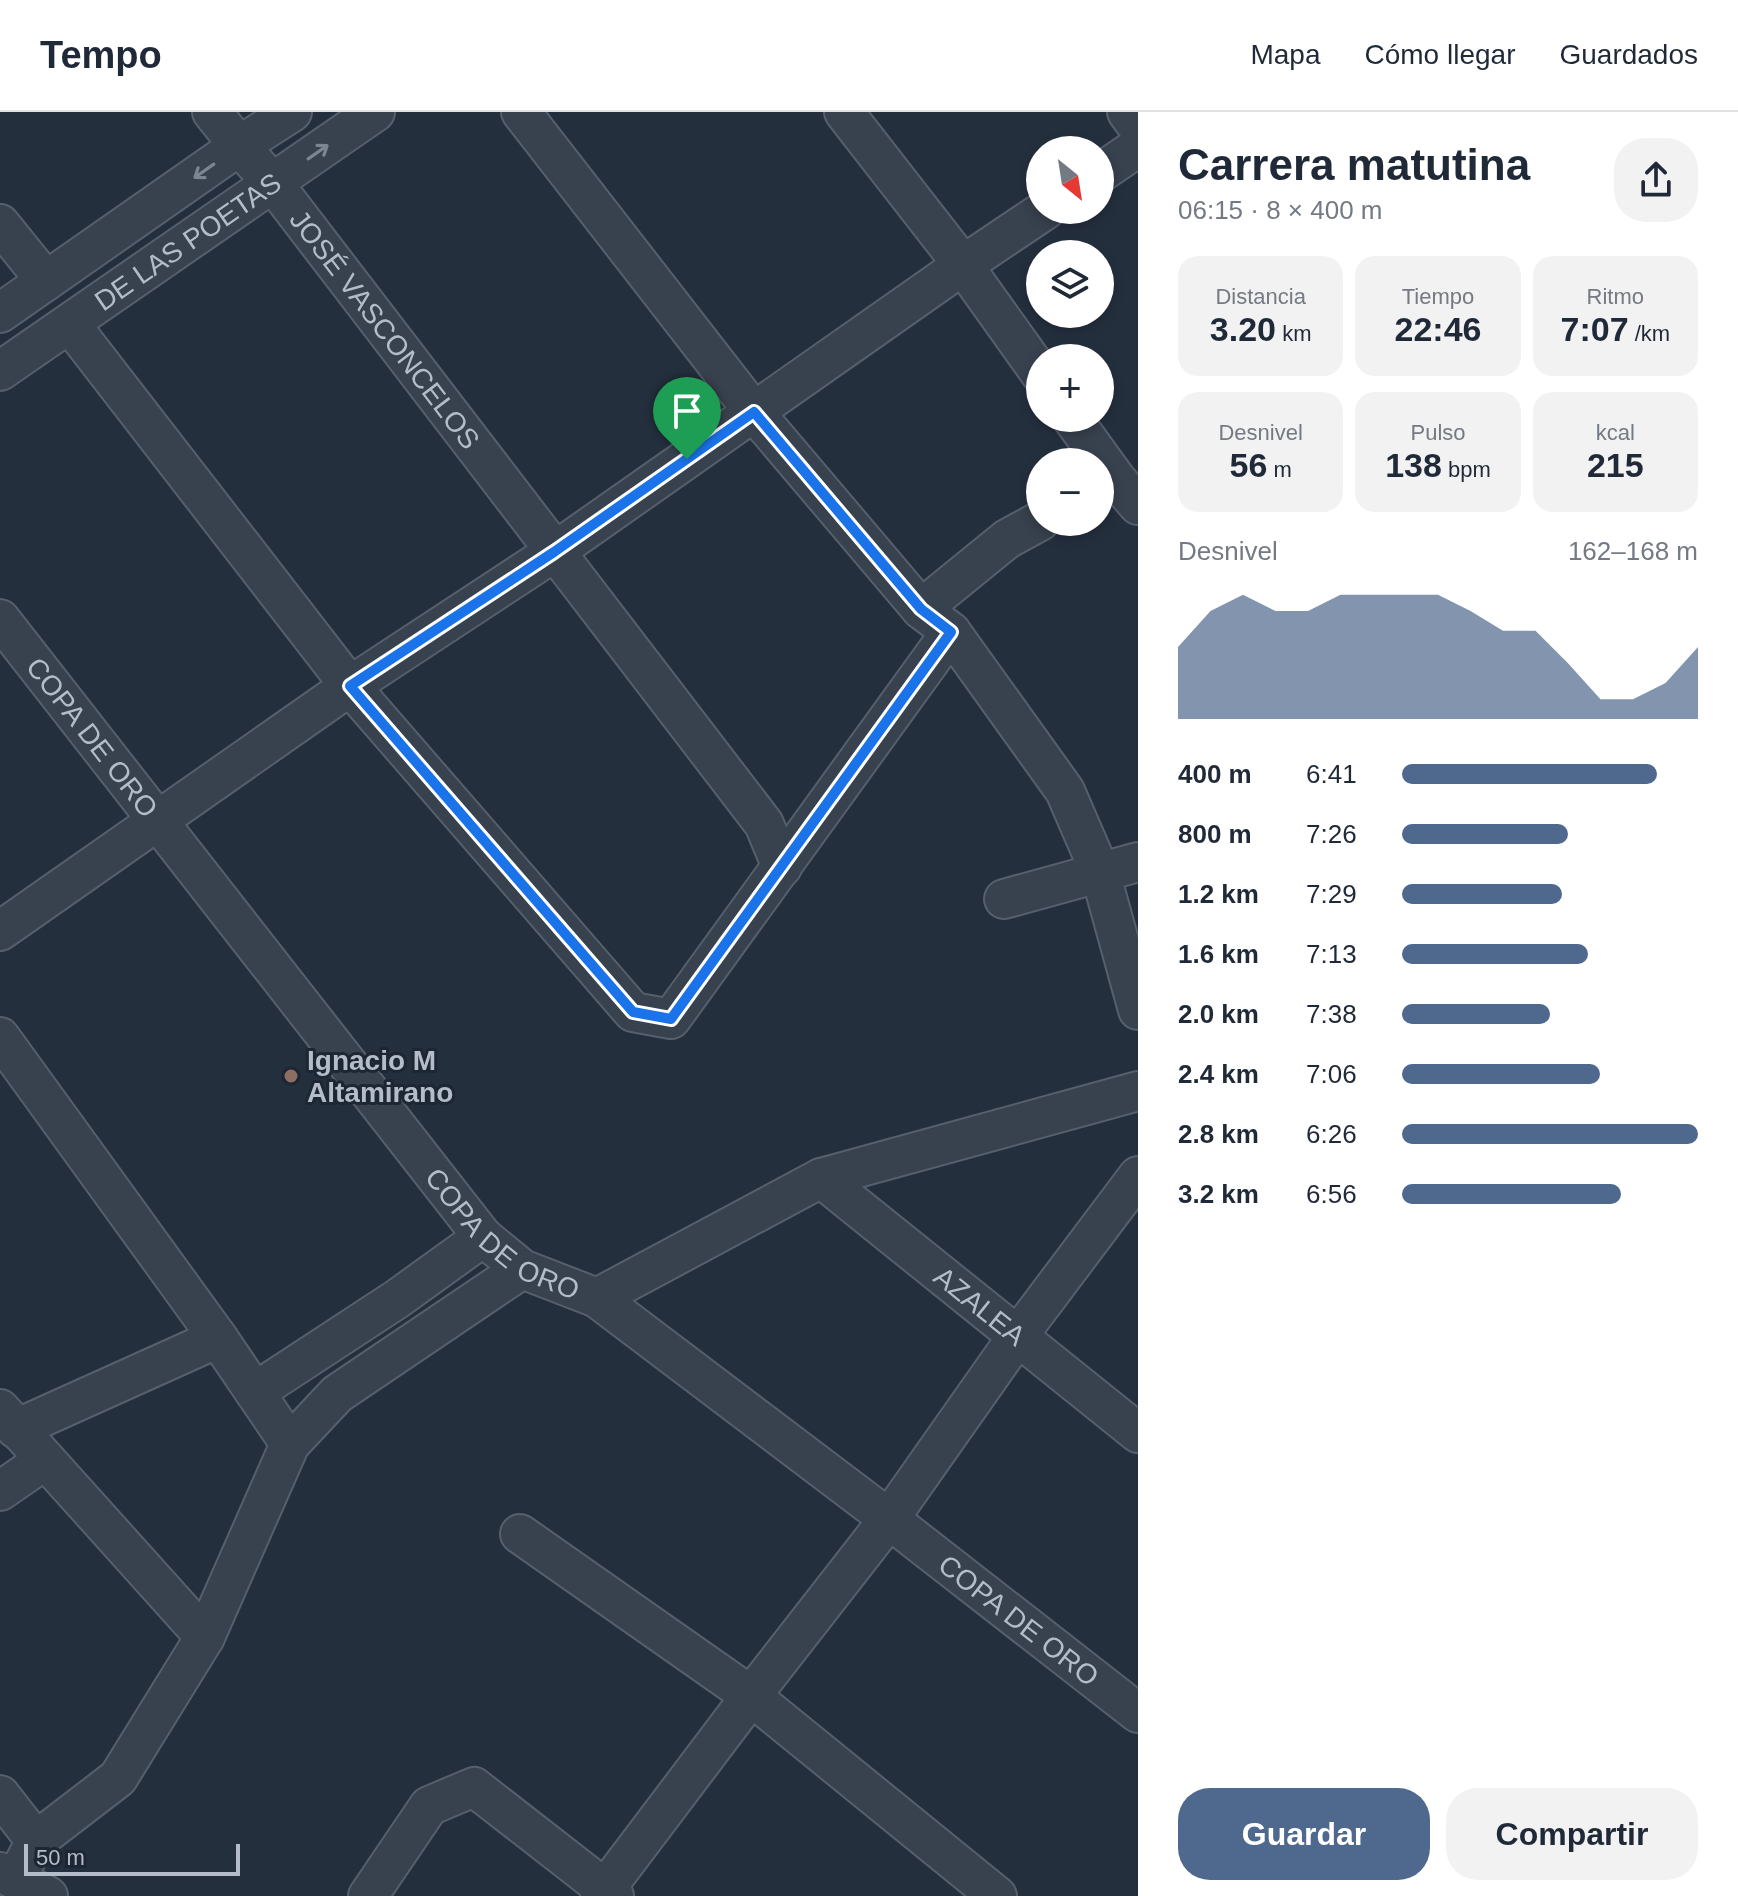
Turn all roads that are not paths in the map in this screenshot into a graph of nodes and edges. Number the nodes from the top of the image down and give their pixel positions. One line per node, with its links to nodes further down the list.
1 (212, 112): 8 (street, JOSÉ VASCONCELOS)
2 (292, 112): 8 (street, DE LAS POETAS)
3 (375, 112): 11 (street, DE LAS POETAS, one-way to 3)
4 (521, 112): 20 (street)
5 (844, 112): 14 (street)
6 (1127, 112): 7 (street)
7 (1138, 127)
8 (239, 146): 11 (street, JOSÉ VASCONCELOS); 15 (street, DE LAS POETAS, one-way to 15)
9 (1138, 147): 10 (street)
10 (1114, 163)
11 (273, 183): 17 (street, DE LAS POETAS); 24 (street, JOSÉ VASCONCELOS)
12 (1026, 223): 14 (street)
13 (0, 224): 15 (street)
14 (963, 265): 18 (street); 20 (street)
15 (46, 281): 16 (street, DE LAS POETAS)
16 (0, 313)
17 (70, 324): 19 (street, DE LAS POETAS); 28 (street)
18 (1026, 353)
19 (0, 371)
20 (754, 412): 24 (street); 25 (street)
21 (1081, 432): 22 (street)
22 (1118, 490)
23 (1026, 529): 25 (street)
24 (554, 552): 28 (street); 31 (street, JOSÉ VASCONCELOS)
25 (921, 609): 27 (street)
26 (0, 619): 29 (street, COPA DE ORO)
27 (951, 632): 31 (street); 32 (street)
28 (350, 686): 29 (street); 31 (street)
29 (158, 820): 34 (street); 40 (street, COPA DE ORO)
30 (1138, 862): 32 (street)
31 (782, 867)
32 (1100, 872): 33 (street); 35 (street)
33 (1004, 899)
34 (0, 931)
35 (1138, 1010)
36 (0, 1037): 44 (street)
37 (1138, 1091): 39 (street)
38 (1138, 1176): 43 (street)
39 (821, 1178): 42 (street); 43 (street, AZALEA)
40 (483, 1237): 41 (street, COPA DE ORO); 45 (street)
41 (522, 1269): 42 (street, COPA DE ORO); 48 (street)
42 (597, 1298): 51 (street, COPA DE ORO)
43 (1017, 1337): 47 (street, AZALEA); 51 (street)
44 (218, 1338): 45 (street); 46 (street)
45 (255, 1392): 48 (street)
46 (8, 1419): 49 (street)
47 (1138, 1433)
48 (290, 1444): 53 (street)
49 (45, 1460): 50 (street); 53 (street)
50 (0, 1491)
51 (889, 1519): 54 (street); 55 (street, COPA DE ORO)
52 (520, 1534): 54 (street)
53 (205, 1637): 57 (street)
54 (751, 1696): 59 (street); 61 (street)
55 (1138, 1713)
56 (0, 1795): 57 (street)
57 (36, 1841): 58 (street)
58 (21, 1883)
59 (606, 1894): 60 (street)
60 (368, 1896)
61 (997, 1896)

